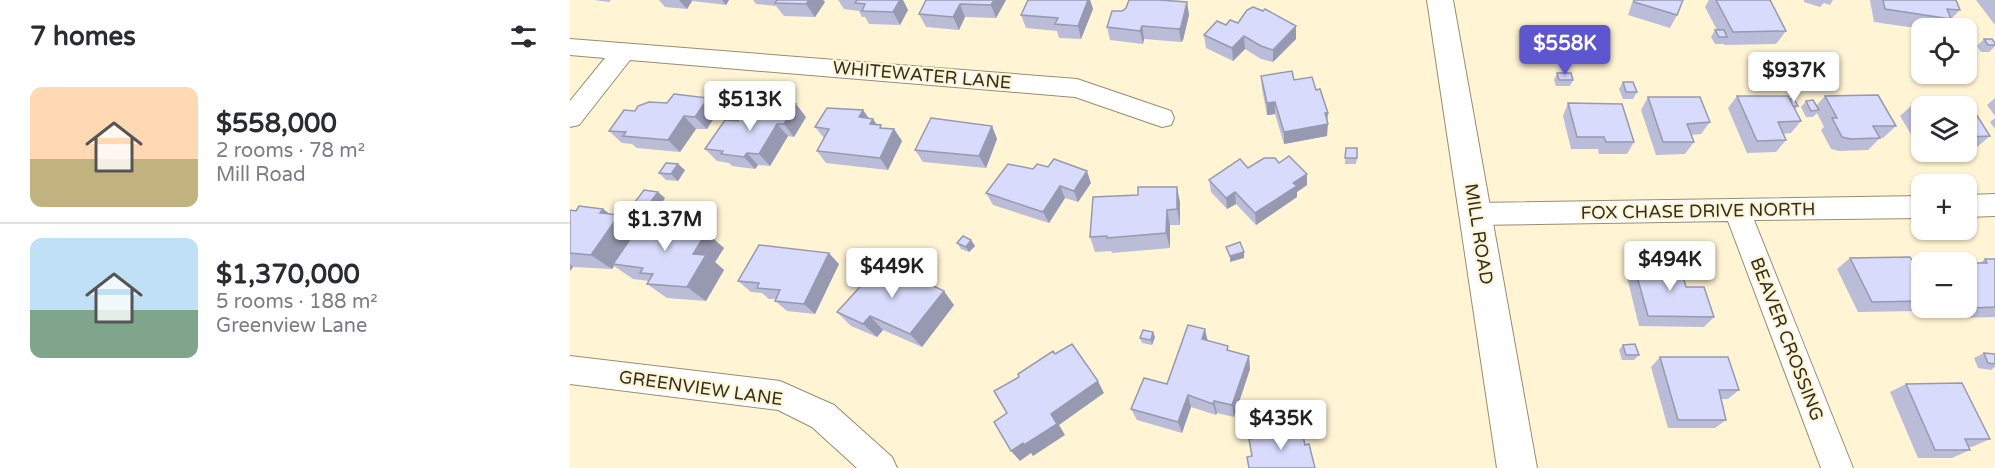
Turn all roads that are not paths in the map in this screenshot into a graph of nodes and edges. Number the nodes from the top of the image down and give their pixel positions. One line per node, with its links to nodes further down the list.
1 (1440, 0): 10 (street, MILL ROAD)
2 (570, 47): 3 (street, WHITEWATER LANE)
3 (624, 51): 4 (street); 5 (street, WHITEWATER LANE)
4 (570, 118)
5 (1162, 118)
6 (1995, 205): 7 (street)
7 (1977, 206)
8 (1911, 207): 9 (street, FOX CHASE DRIVE NORTH)
9 (1737, 210): 10 (street, FOX CHASE DRIVE NORTH); 14 (street, BEAVER CROSSING)
10 (1475, 214): 13 (street, MILL ROAD)
11 (570, 370): 12 (street, GREENVIEW LANE)
12 (880, 468)
13 (1517, 468)
14 (1837, 468)

